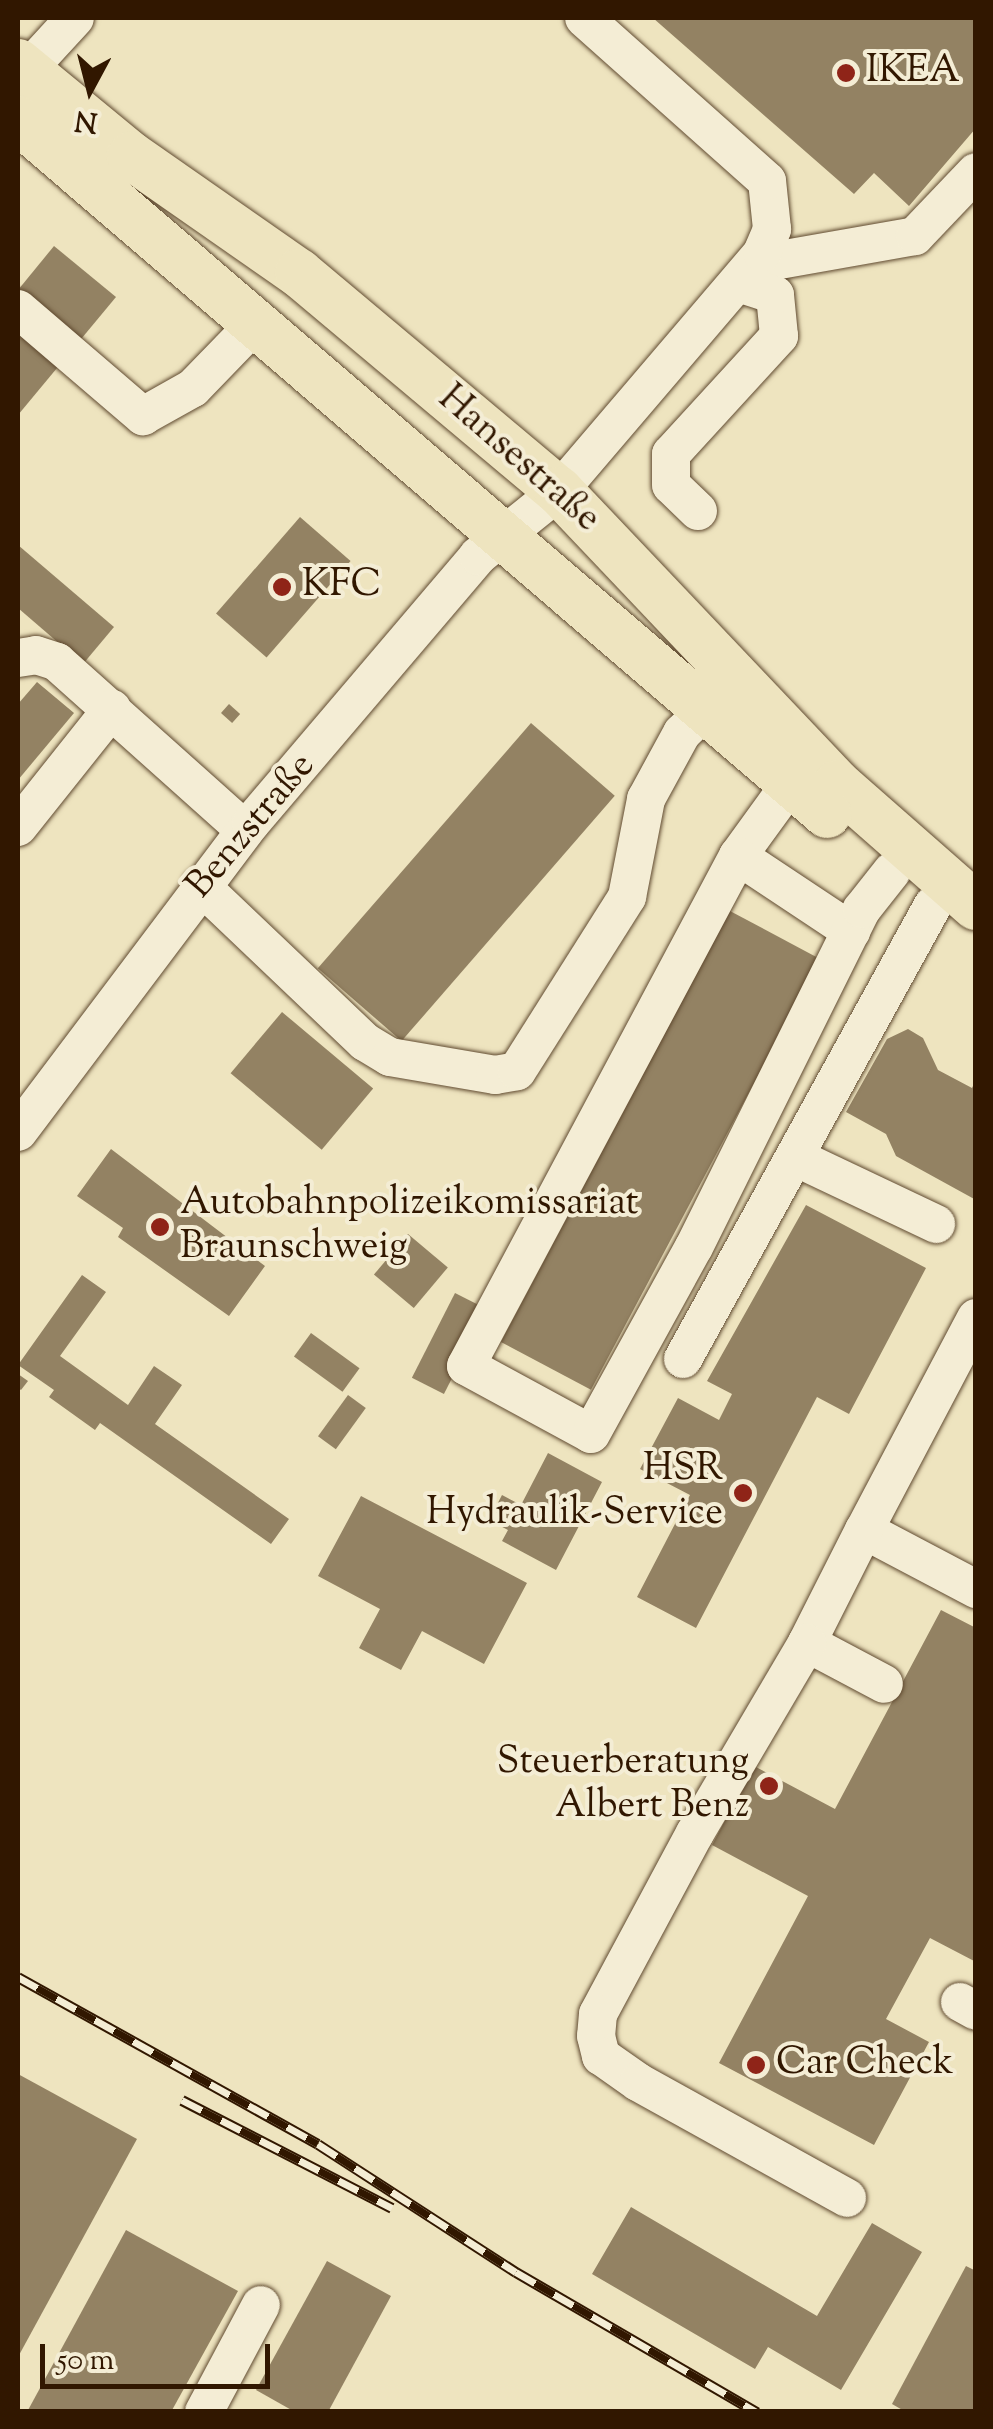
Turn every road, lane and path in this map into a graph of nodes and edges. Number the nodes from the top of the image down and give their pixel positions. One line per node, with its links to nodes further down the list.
1 (74, 18): 3 (street)
2 (584, 18): 6 (street)
3 (20, 71): 9 (main road, Hansestraße)
4 (18, 120): 8 (main road, Hansestraße)
5 (976, 172): 6 (street)
6 (739, 283): 9 (street, Benzstraße); 10 (street)
7 (18, 310): 8 (street)
8 (256, 322): 11 (main road, Hansestraße)
9 (560, 491): 11 (street, Benzstraße); 21 (main road, Hansestraße)
10 (698, 511)
11 (500, 532): 14 (main road, Hansestraße); 17 (street, Benzstraße)
12 (18, 658): 13 (street)
13 (112, 709): 16 (street); 17 (street)
14 (706, 710): 15 (main road, Hansestraße); 20 (street)
15 (791, 784): 18 (street); 19 (main road, Hansestraße)
16 (18, 826)
17 (245, 830): 20 (street, Benzstraße)
18 (738, 856): 22 (street); 22 (street)
19 (892, 871): 21 (main road, Hansestraße); 22 (street)
20 (200, 886): 24 (street, Benzstraße)
21 (954, 905): 23 (main road, Hansestraße); 25 (street)
22 (851, 931)
23 (976, 942)
24 (18, 1132)
25 (797, 1158): 26 (street); 28 (street)
26 (936, 1224)
27 (976, 1318): 29 (street)
28 (683, 1359)
29 (864, 1530): 30 (street); 31 (street)
30 (976, 1589)
31 (808, 1642): 32 (street); 33 (street)
32 (884, 1684)
33 (846, 2198)
34 (261, 2305): 35 (street)
35 (204, 2412)

